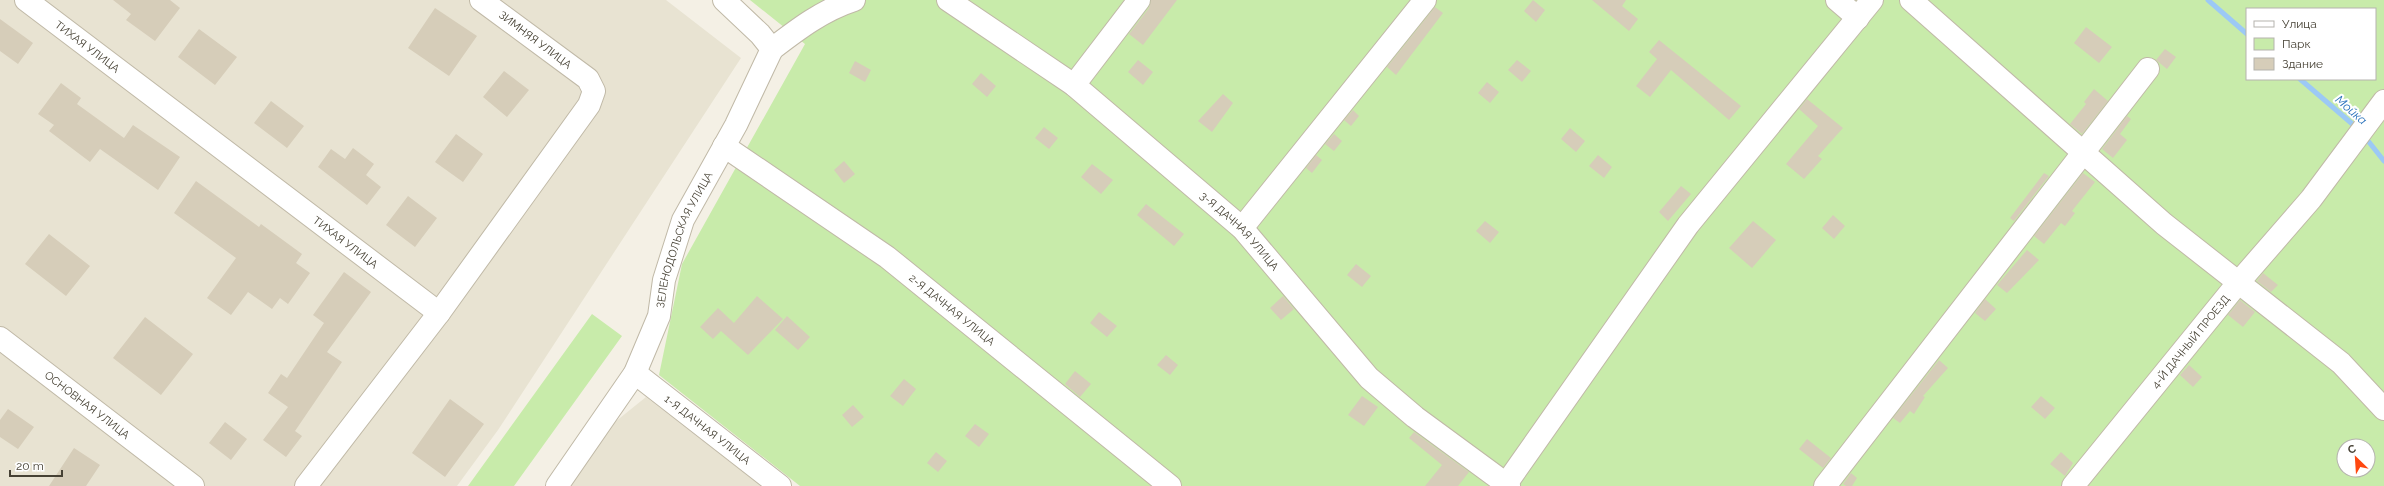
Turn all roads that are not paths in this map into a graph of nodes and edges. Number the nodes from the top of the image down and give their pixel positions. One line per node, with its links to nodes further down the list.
1 (26, 0): 20 (street, ТИХАЯ УЛИЦА)
2 (482, 0): 20 (street, ЗИМНЯЯ УЛИЦА)
3 (724, 0): 12 (street)
4 (854, 0): 12 (street)
5 (948, 0): 14 (street, 3-Я ДАЧНАЯ УЛИЦА)
6 (1139, 0): 14 (street)
7 (1425, 0): 18 (street)
8 (1837, 0): 11 (street)
9 (1872, 0): 11 (street)
10 (1911, 0): 17 (street)
11 (1858, 18): 24 (street)
12 (772, 49): 16 (street, ЗЕЛЕНОДОЛЬСКАЯ УЛИЦА)
13 (2148, 69): 17 (street)
14 (1074, 85): 18 (street, 3-Я ДАЧНАЯ УЛИЦА)
15 (2384, 101): 19 (street, 4-Й ДАЧНЫЙ ПРОЕЗД)
16 (724, 146): 22 (street, ЗЕЛЕНОДОЛЬСКАЯ УЛИЦА); 29 (street, 2-Я ДАЧНАЯ УЛИЦА)
17 (2082, 154): 19 (street); 30 (street)
18 (1242, 228): 24 (street, 3-Я ДАЧНАЯ УЛИЦА)
19 (2238, 283): 23 (street); 31 (street, 4-Й ДАЧНЫЙ ПРОЕЗД)
20 (439, 313): 26 (street)
21 (0, 338): 25 (street, ОСНОВНАЯ УЛИЦА)
22 (636, 373): 27 (street, ЗЕЛЕНОДОЛЬСКАЯ УЛИЦА); 28 (street, 1-Я ДАЧНАЯ УЛИЦА)
23 (2384, 409)
24 (1507, 485)
25 (193, 486)
26 (306, 486)
27 (558, 486)
28 (780, 486)
29 (1170, 486)
30 (1825, 486)
31 (2072, 486)

